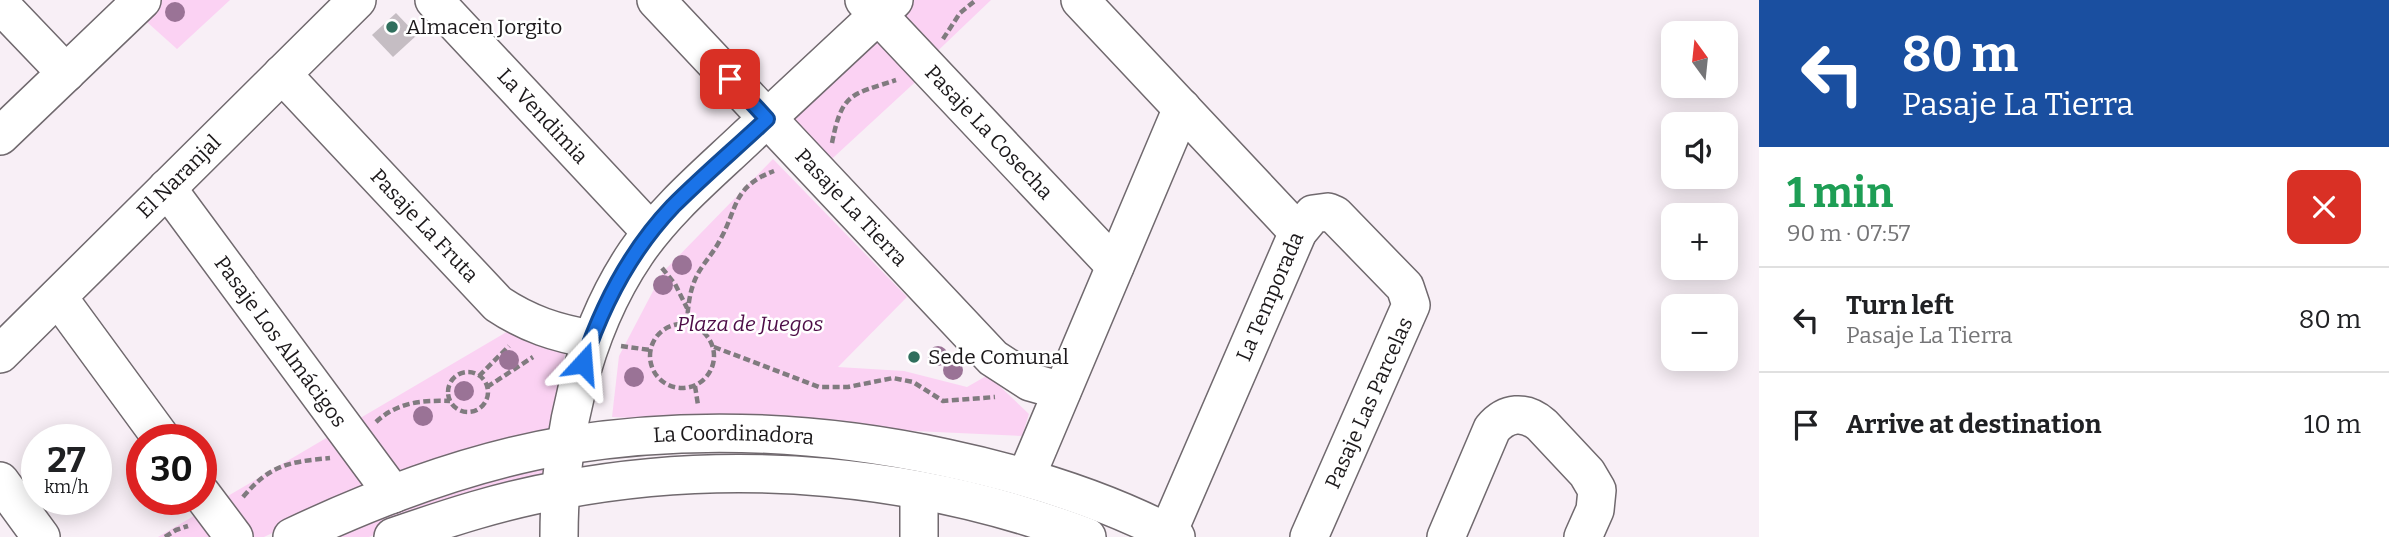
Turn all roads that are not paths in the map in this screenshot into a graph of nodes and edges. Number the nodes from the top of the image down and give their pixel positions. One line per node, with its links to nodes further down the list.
1 (142, 0): 8 (street)
2 (357, 0): 9 (street, El Naranjal)
3 (434, 0): 15 (street, La Vendimia)
4 (656, 0): 11 (street, Pasaje La Tierra)
5 (1080, 0): 10 (street, La Temporada)
6 (0, 4): 8 (street)
7 (878, 5): 11 (street); 16 (street, Pasaje La Cosecha)
8 (66, 73): 12 (street)
9 (282, 74): 13 (street, El Naranjal); 18 (street, Pasaje La Fruta)
10 (1182, 108): 14 (street, La Temporada); 16 (street)
11 (767, 119): 15 (street); 20 (street, Pasaje La Tierra)
12 (0, 136)
13 (167, 188): 17 (street, El Naranjal); 27 (street, Pasaje Los Almácigos)
14 (1298, 232): 28 (street, La Temporada); 35 (street, Pasaje Las Parcelas)
15 (655, 249): 18 (street)
16 (1115, 266): 20 (street)
17 (58, 297): 19 (street, El Naranjal); 21 (street)
18 (574, 336): 22 (street)
19 (0, 354)
20 (1062, 391): 23 (street)
21 (151, 424)
22 (566, 446): 23 (street, La Coordinadora); 25 (street); 27 (street, La Coordinadora)
23 (1026, 477): 28 (street, La Coordinadora)
24 (0, 481): 29 (street)
25 (561, 490): 26 (street, La Coordinadora); 31 (street, La Coordinadora); 32 (street)
26 (919, 491): 33 (street); 34 (street, La Coordinadora)
27 (393, 494): 30 (street, La Coordinadora)
28 (1170, 536)
29 (41, 537)
30 (292, 537)
31 (393, 537)
32 (559, 537)
33 (919, 537)
34 (1087, 537)
35 (1309, 537)
36 (1446, 537): 37 (street)
37 (1583, 537)

